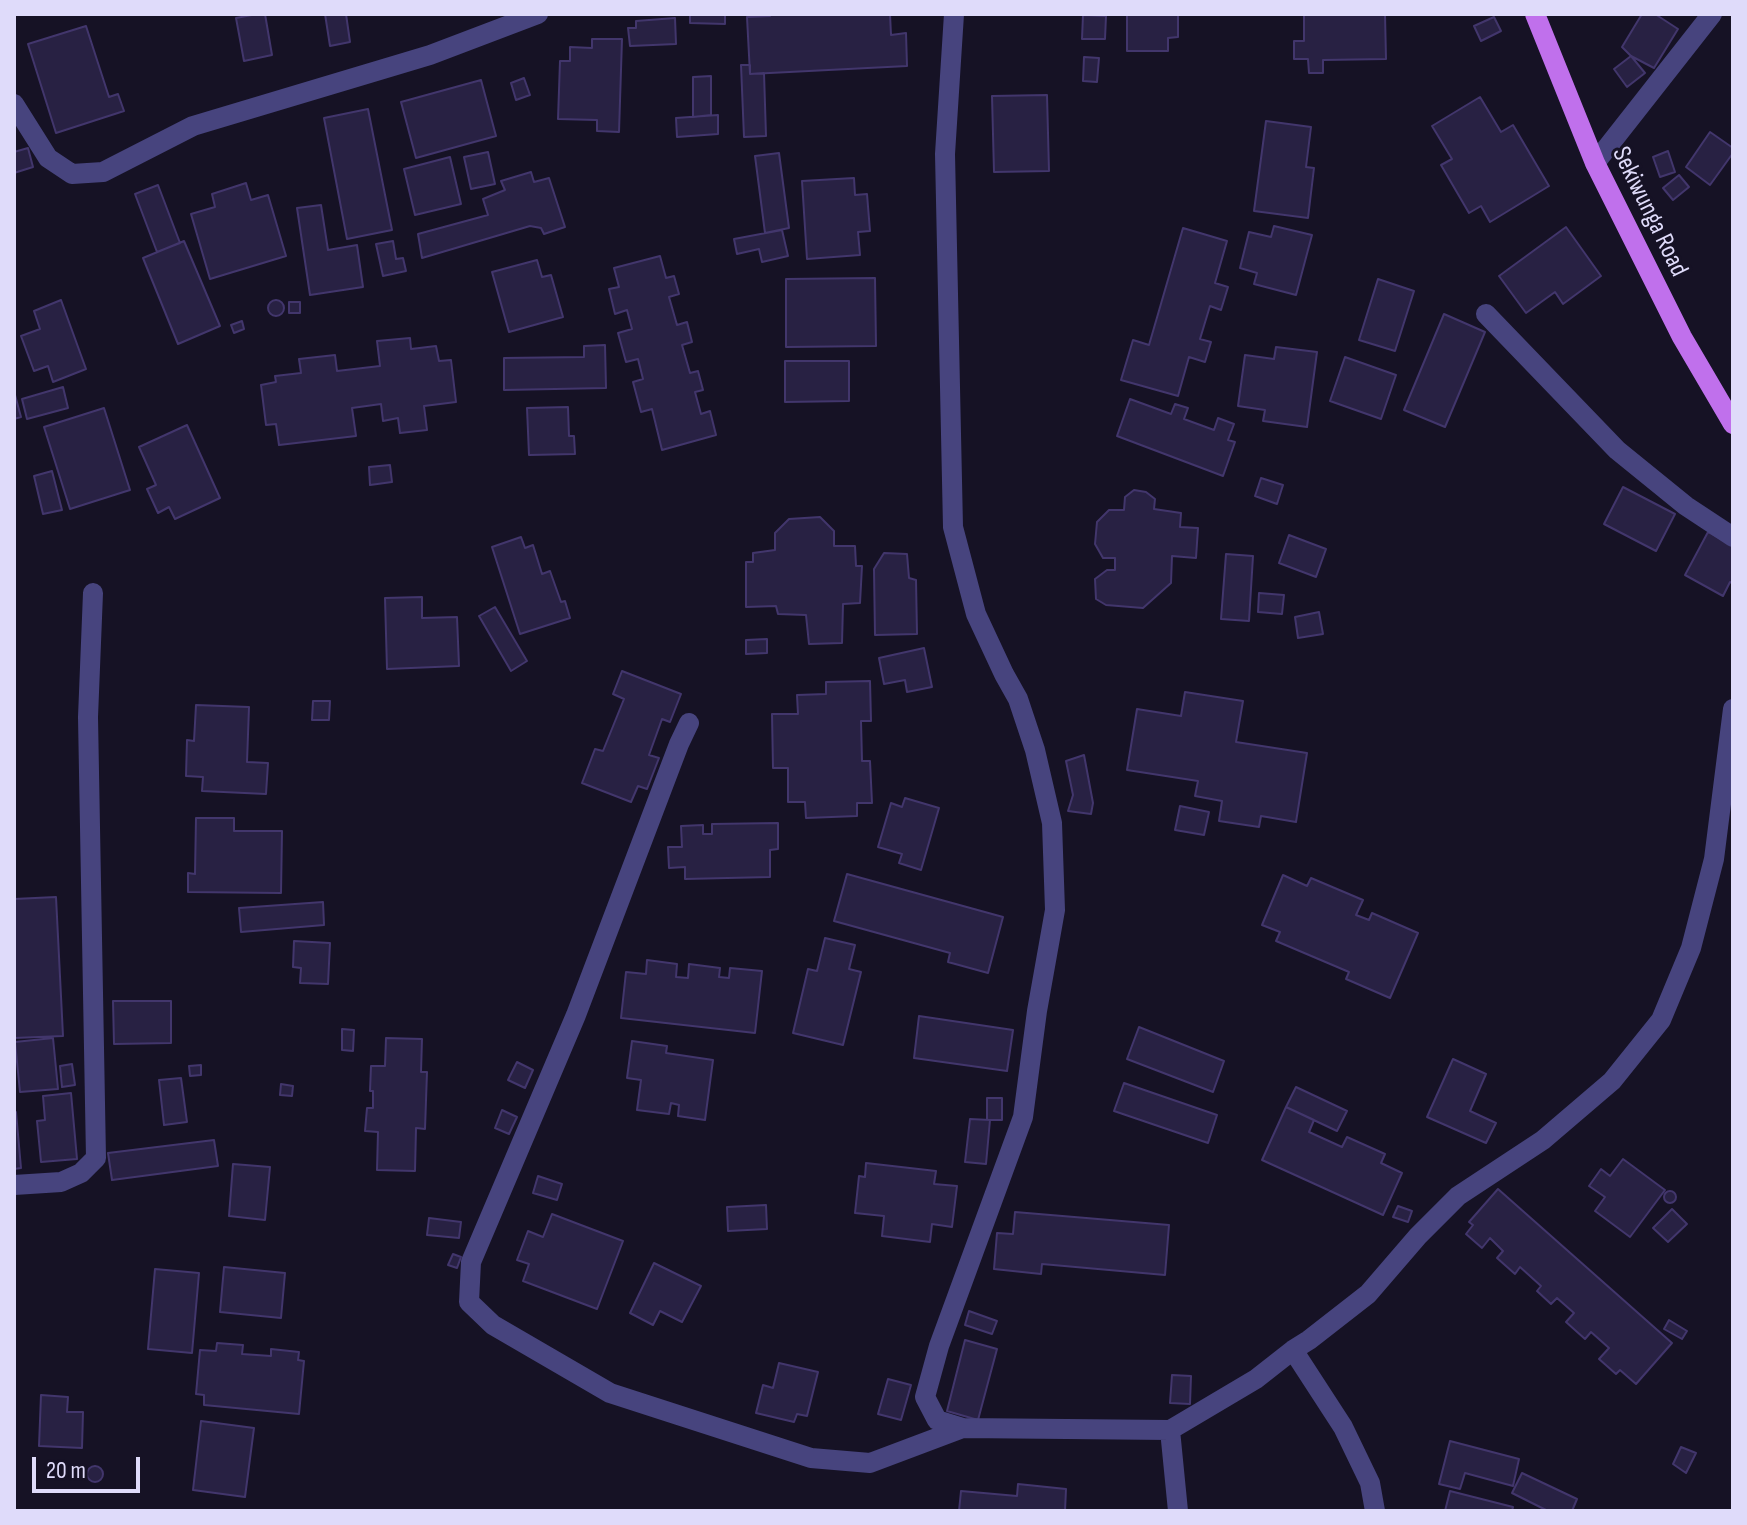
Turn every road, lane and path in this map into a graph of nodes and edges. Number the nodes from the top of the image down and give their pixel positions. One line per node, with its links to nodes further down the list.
1 (535, 14): 5 (street)
2 (954, 14): 15 (street)
3 (1535, 14): 6 (main road, Sekiwunga Road)
4 (1712, 14): 6 (street)
5 (14, 104)
6 (1595, 163): 8 (main road, Sekiwunga Road)
7 (1486, 314): 9 (street)
8 (1733, 424)
9 (1733, 537)
10 (93, 593): 13 (street)
11 (1733, 709): 14 (street)
12 (689, 723): 15 (street)
13 (14, 1185)
14 (1293, 1350): 16 (street); 18 (street)
15 (963, 1428): 16 (street)
16 (1170, 1430): 17 (street)
17 (1178, 1511)
18 (1375, 1511)

